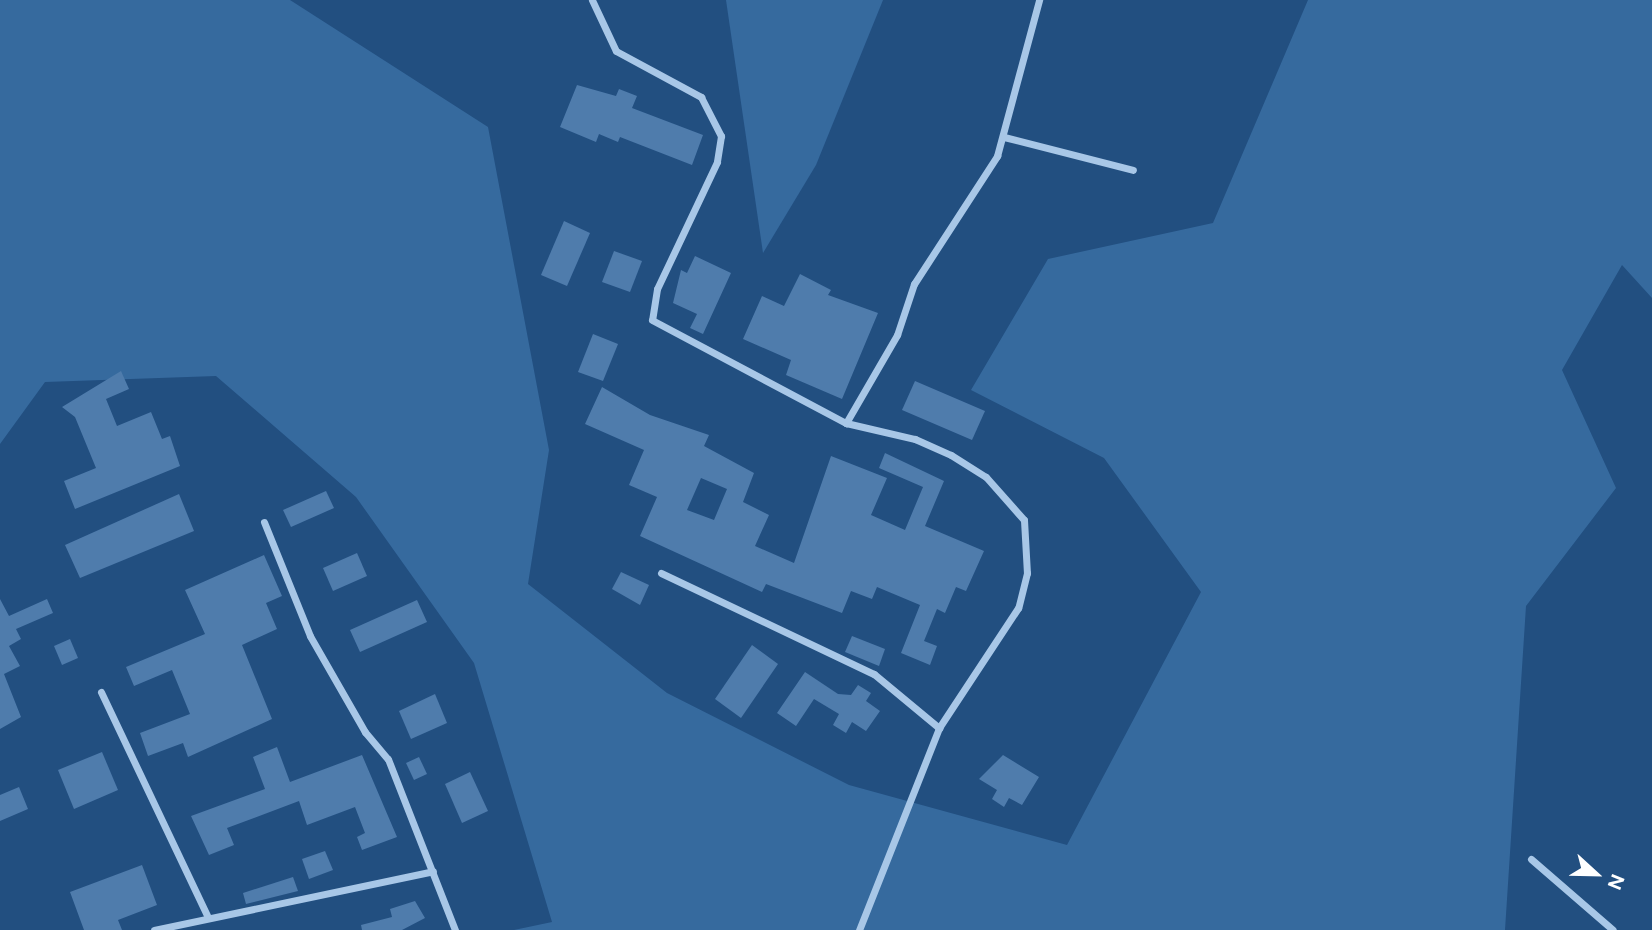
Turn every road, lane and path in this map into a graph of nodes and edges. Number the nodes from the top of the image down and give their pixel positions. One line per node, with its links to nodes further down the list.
1 (592, 0): 5 (street)
2 (1039, 0): 3 (street)
3 (1004, 137): 4 (street); 5 (street)
4 (1133, 170)
5 (846, 423): 9 (street)
6 (264, 522): 11 (street)
7 (661, 573): 9 (street)
8 (101, 692): 12 (street)
9 (939, 728): 15 (street)
10 (1531, 859): 16 (street)
11 (433, 871): 12 (street); 14 (street)
12 (208, 917): 13 (street)
13 (154, 930)
14 (455, 930)
15 (859, 930)
16 (1613, 930)

